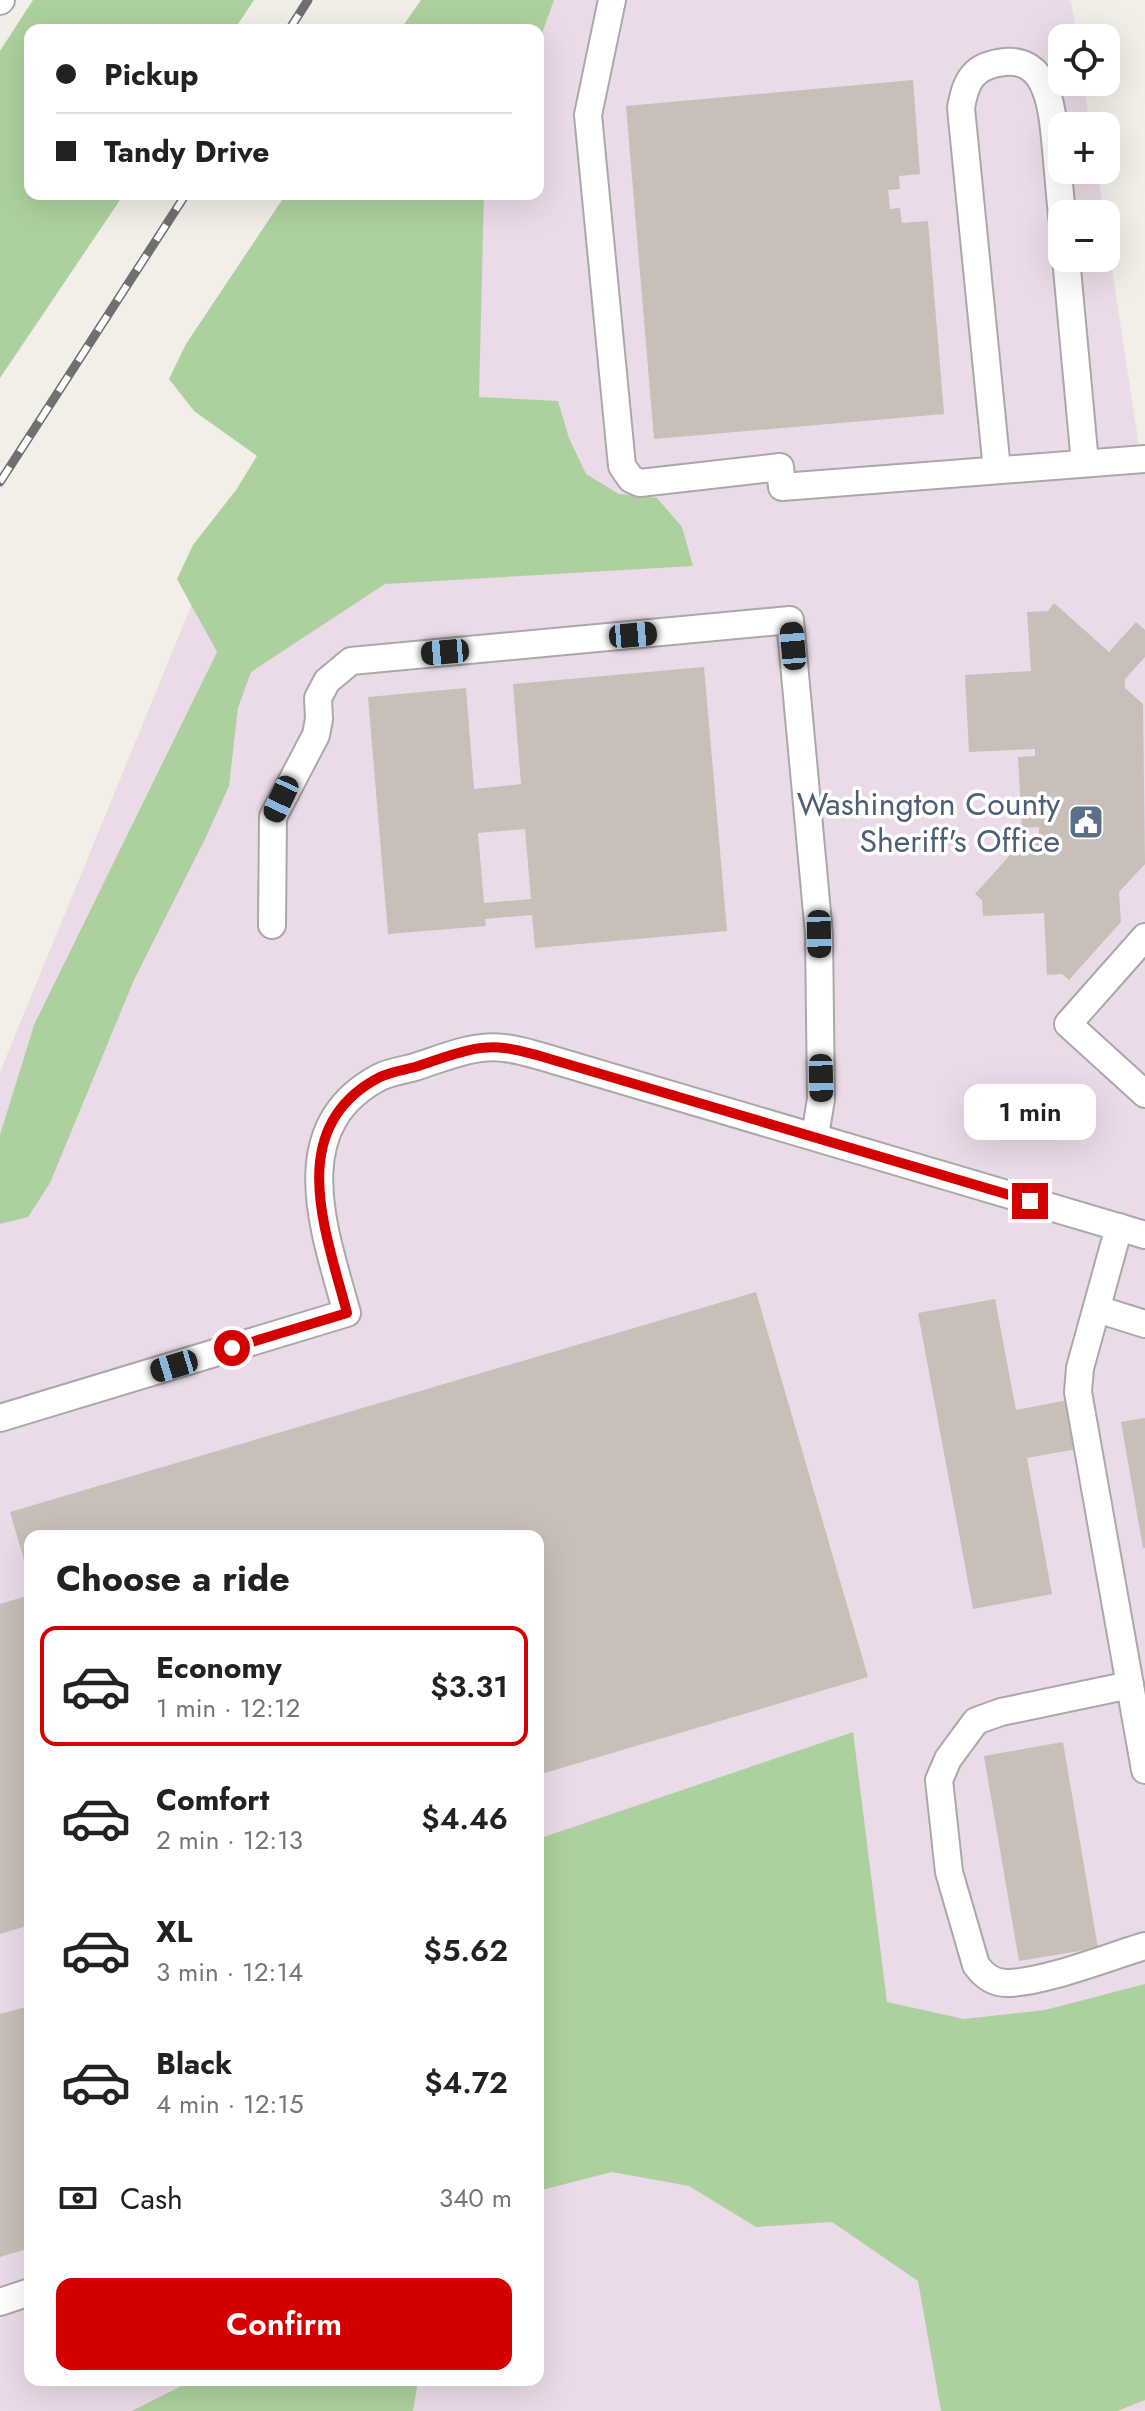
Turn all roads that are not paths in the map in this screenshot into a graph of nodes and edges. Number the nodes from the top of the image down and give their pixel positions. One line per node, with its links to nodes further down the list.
1 (612, 0): 6 (street)
2 (1060, 200): 6 (street)
3 (1067, 272): 5 (street)
4 (1145, 459): 5 (street)
5 (1085, 463): 6 (street)
6 (997, 470)
7 (272, 925): 10 (street)
8 (1145, 937): 9 (street)
9 (1145, 1094)
10 (815, 1136): 11 (street); 15 (street)
11 (1119, 1227): 12 (street); 13 (street)
12 (1145, 1235)
13 (1097, 1309): 14 (street); 16 (street)
14 (1145, 1324)
15 (0, 1418)
16 (1130, 1685): 17 (street); 18 (street)
17 (1145, 1770)
18 (1145, 1946)
19 (24, 2294): 20 (street)
20 (0, 2302)

